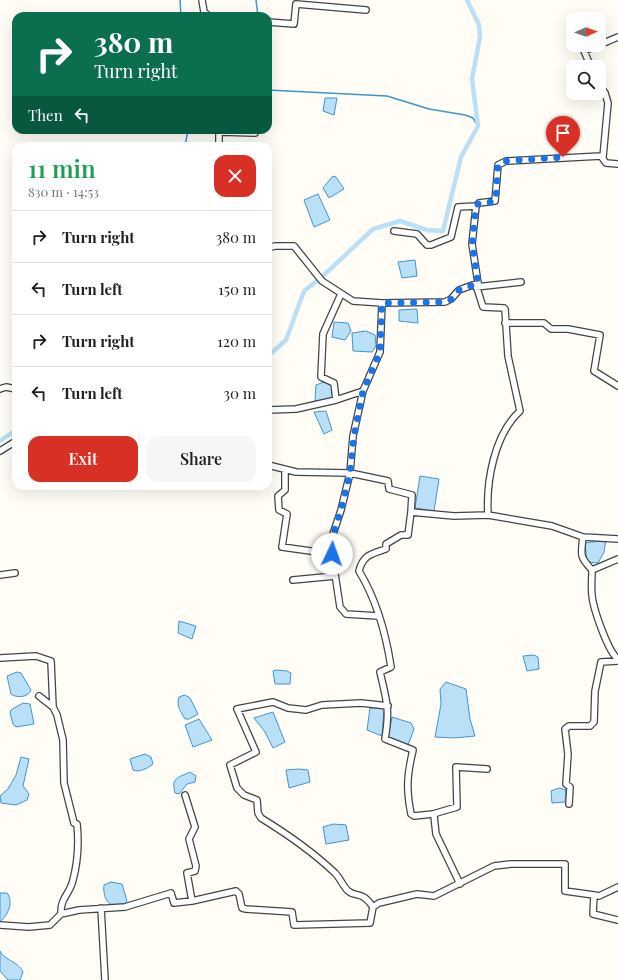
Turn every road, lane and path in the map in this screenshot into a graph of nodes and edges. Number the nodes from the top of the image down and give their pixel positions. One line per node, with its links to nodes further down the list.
1 (202, 0): 3 (street)
2 (366, 10): 4 (street)
3 (204, 12)
4 (272, 22)
5 (618, 37): 6 (street)
6 (606, 42)
7 (606, 96): 8 (street)
8 (603, 157): 9 (street); 10 (street)
9 (618, 164)
10 (476, 206): 11 (street); 14 (street)
11 (394, 231)
12 (272, 247): 15 (street)
13 (521, 282): 14 (street)
14 (476, 286): 16 (street); 17 (street)
15 (341, 294): 16 (street); 22 (street)
16 (382, 303): 21 (street)
17 (505, 323): 18 (street); 30 (street)
18 (618, 386)
19 (12, 388): 20 (street)
20 (0, 389)
21 (363, 391): 22 (street); 28 (street)
22 (336, 400): 23 (street)
23 (272, 410)
24 (12, 444): 25 (street)
25 (0, 451)
26 (272, 467): 27 (street)
27 (285, 470): 28 (street); 33 (street)
28 (350, 473): 29 (street); 33 (street)
29 (411, 512): 30 (street); 40 (street)
30 (488, 515): 31 (street)
31 (583, 537): 32 (street); 35 (street)
32 (618, 539)
33 (332, 554): 38 (street)
34 (618, 559): 35 (street)
35 (592, 570): 42 (street)
36 (15, 574): 37 (street)
37 (0, 575)
38 (335, 576): 39 (street); 40 (street)
39 (293, 580)
40 (378, 616): 44 (street)
41 (0, 658): 45 (street)
42 (618, 660): 48 (street)
43 (39, 696): 45 (street)
44 (388, 706): 49 (street); 54 (street)
45 (53, 707): 56 (street)
46 (487, 769): 49 (street)
47 (185, 795): 53 (street)
48 (569, 804)
49 (433, 814): 50 (street)
50 (460, 884): 52 (street); 54 (street)
51 (618, 887): 52 (street)
52 (594, 895): 57 (street)
53 (192, 901): 54 (street); 55 (street)
54 (373, 906)
55 (101, 908): 56 (street); 59 (street)
56 (61, 914): 58 (street)
57 (618, 920)
58 (0, 925)
59 (106, 980)

